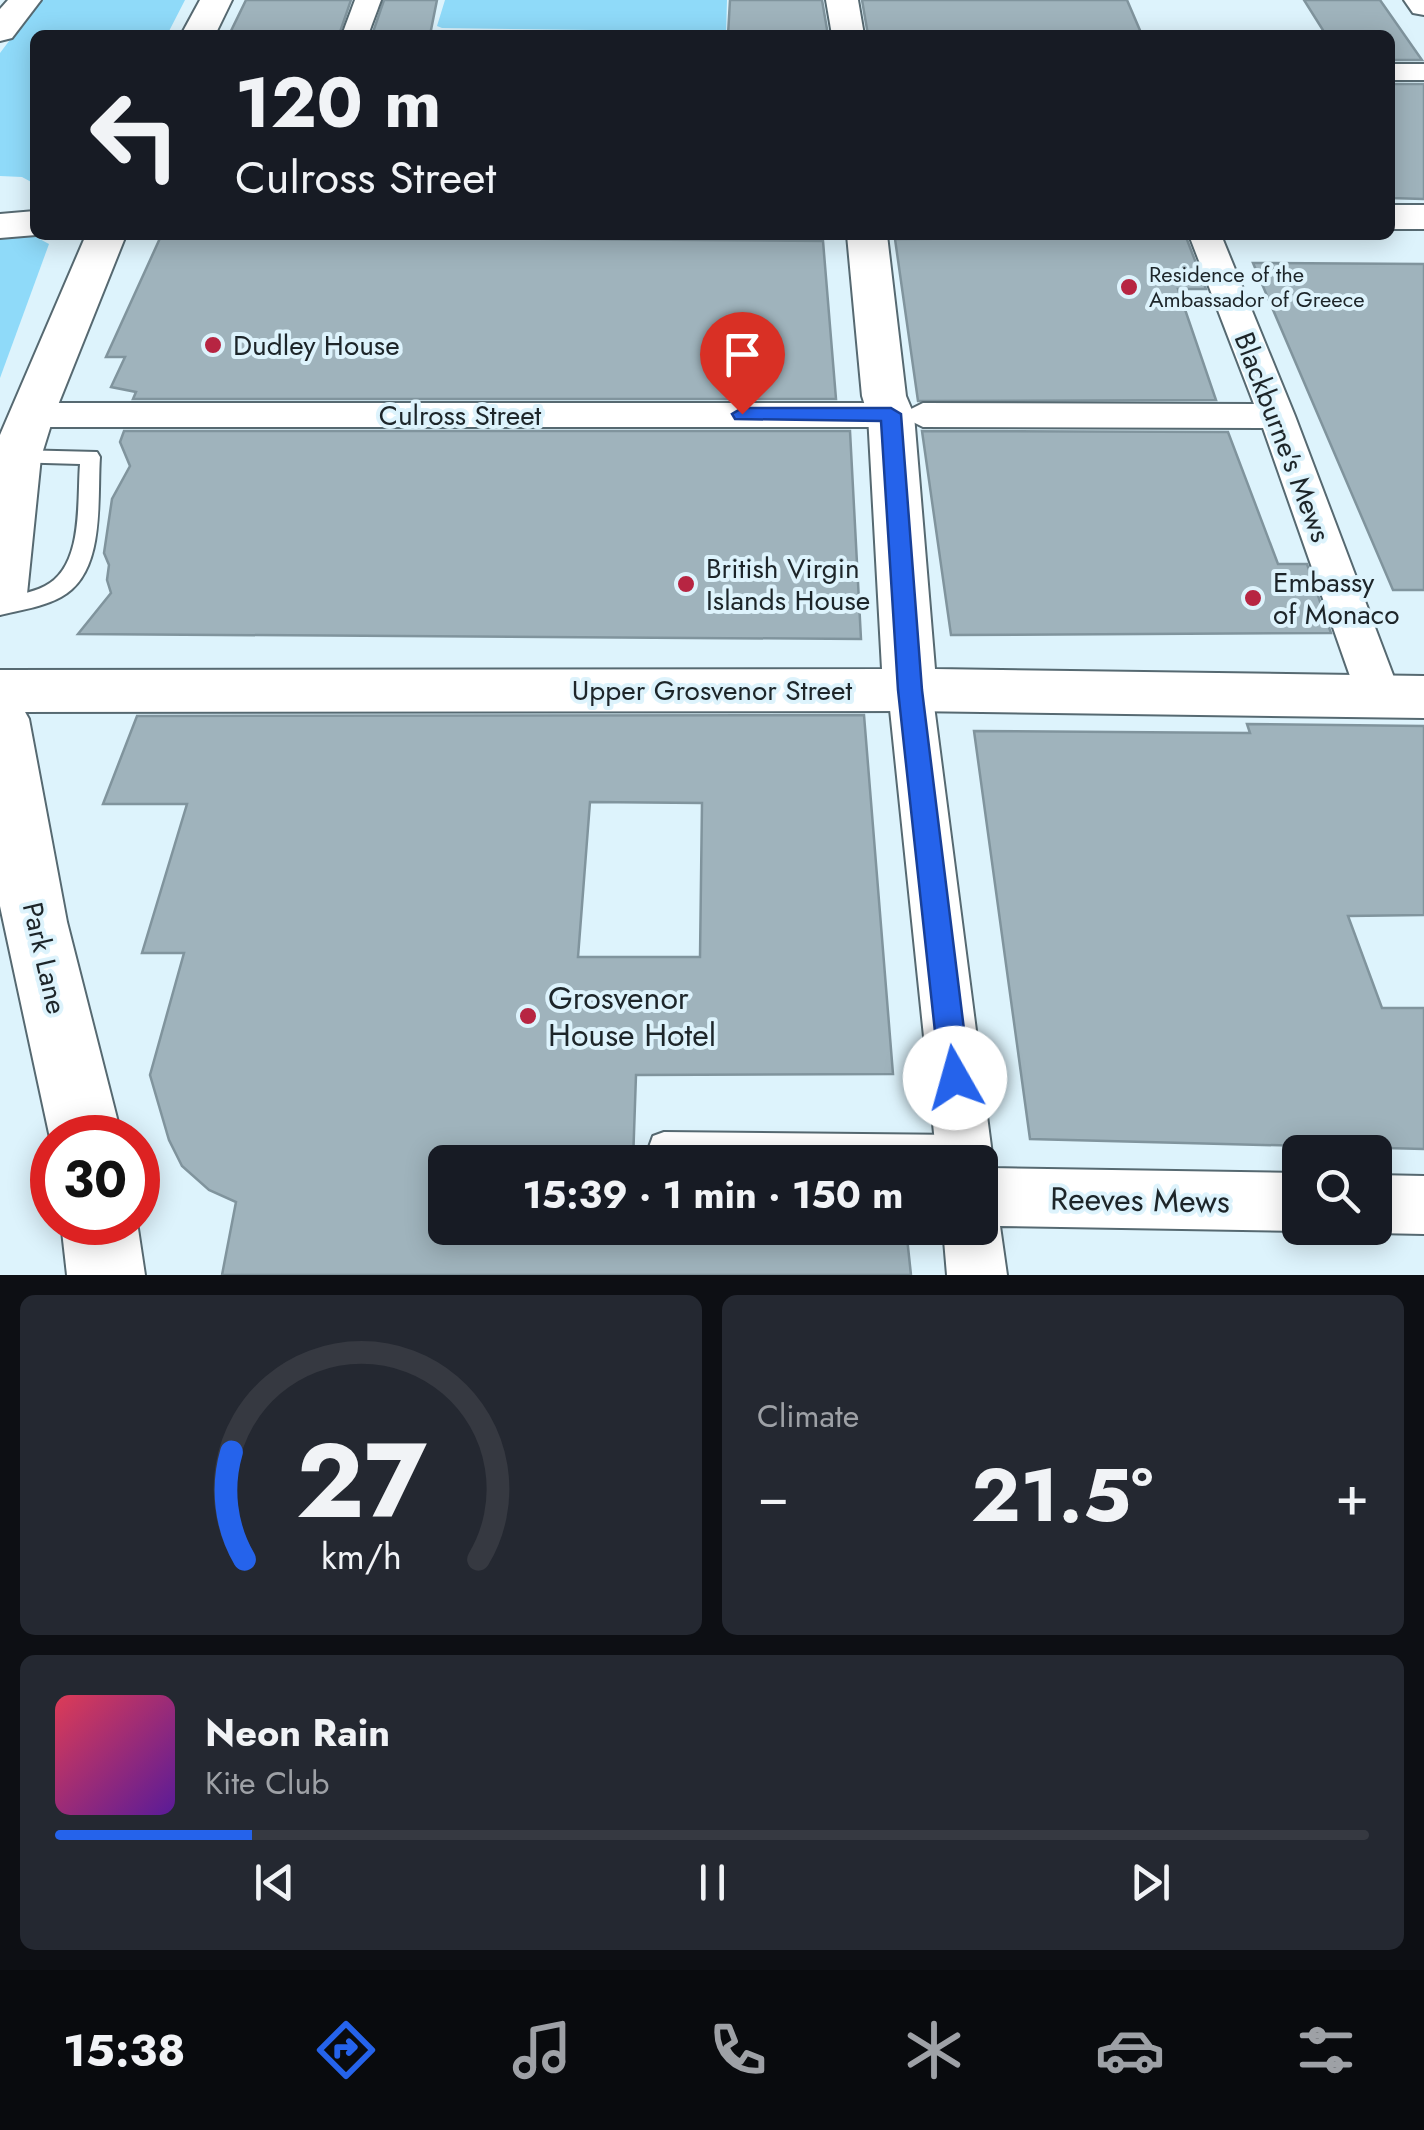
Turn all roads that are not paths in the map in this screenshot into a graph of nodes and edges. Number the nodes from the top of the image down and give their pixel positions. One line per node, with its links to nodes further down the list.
1 (25, 0): 8 (highway)
2 (216, 0): 5 (highway)
3 (368, 0): 6 (street)
4 (842, 0): 7 (street)
5 (201, 30)
6 (358, 30)
7 (847, 30)
8 (0, 31)
9 (1395, 72): 10 (street)
10 (1424, 72)
11 (1395, 217): 12 (street)
12 (1424, 217)
13 (30, 223): 14 (highway)
14 (0, 226)
15 (104, 240): 20 (highway)
16 (867, 240): 18 (street)
17 (1207, 240): 19 (street, Blackburne's Mews)
18 (907, 415): 19 (street, Culross Street); 20 (street, Culross Street); 24 (street)
19 (1277, 416): 26 (street, Blackburne's Mews)
20 (23, 436): 21 (highway); 23 (lane)
21 (2, 543): 22 (highway)
22 (0, 594)
23 (0, 607)
24 (910, 690): 25 (street, Upper Grosvenor Street); 26 (street, Upper Grosvenor Street); 29 (street)
25 (0, 691)
26 (1401, 697)
27 (0, 719): 28 (highway, Park Lane)
28 (81, 1115)
29 (966, 1145)
30 (998, 1173): 31 (street, Reeves Mews)
31 (1282, 1200)
32 (1392, 1204): 33 (street)
33 (1424, 1204)
34 (102, 1245): 36 (highway)
35 (974, 1245): 37 (street)
36 (106, 1275)
37 (977, 1275)

